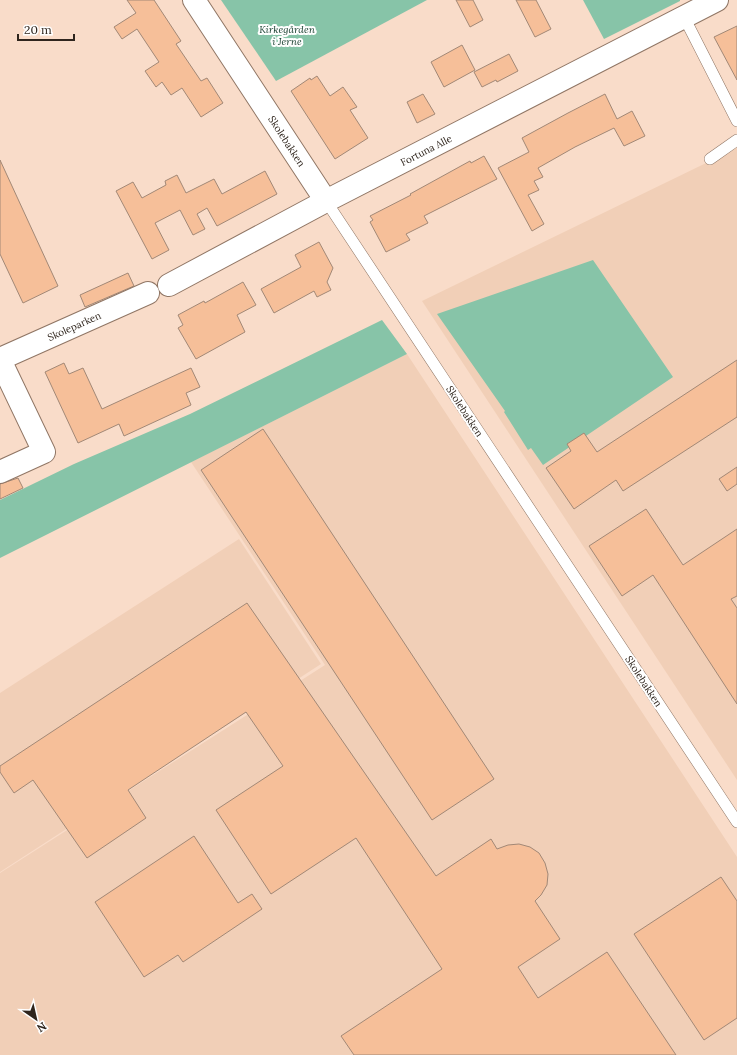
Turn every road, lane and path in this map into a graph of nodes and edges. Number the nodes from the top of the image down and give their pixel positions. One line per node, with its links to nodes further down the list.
1 (194, 0): 7 (street, Skolebakken)
2 (716, 0): 3 (street, Fortuna Alle)
3 (684, 17): 4 (lane); 7 (street, Fortuna Alle)
4 (737, 121)
5 (737, 140): 6 (lane)
6 (710, 159)
7 (326, 201): 8 (street, Fortuna Alle); 12 (lane, Skolebakken)
8 (169, 285)
9 (148, 293): 10 (street, Skoleparken)
10 (0, 360): 11 (street, Skoleparken)
11 (0, 472)
12 (737, 822)

